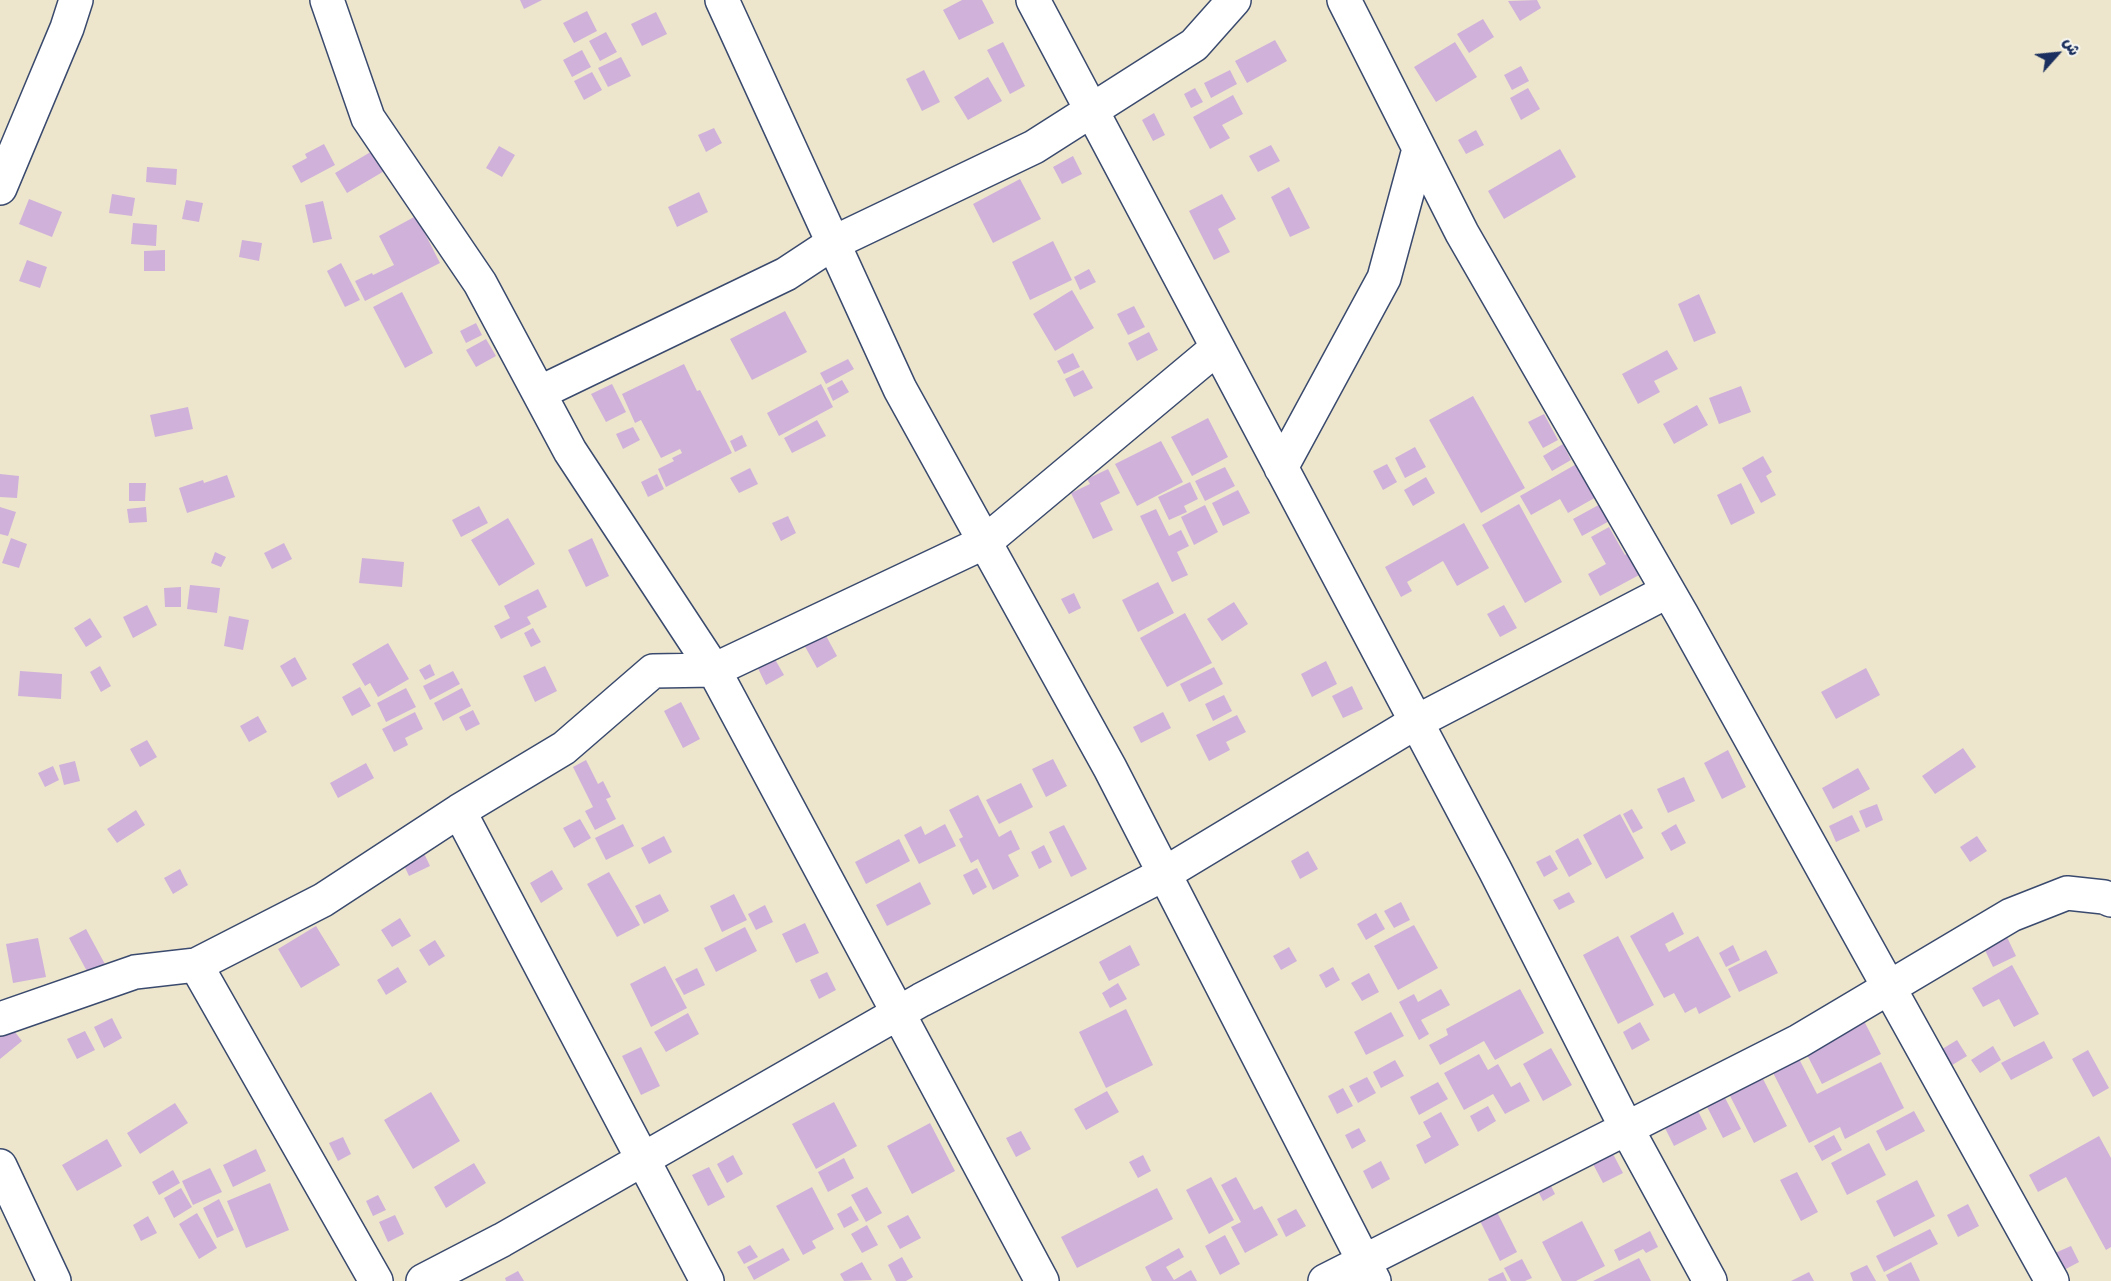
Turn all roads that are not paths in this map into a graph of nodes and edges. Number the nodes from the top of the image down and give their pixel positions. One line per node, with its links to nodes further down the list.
1 (76, 0): 9 (street)
2 (327, 0): 12 (street)
3 (722, 0): 10 (street)
4 (1033, 0): 7 (street)
5 (1234, 0): 7 (street)
6 (1344, 0): 8 (street)
7 (1091, 110): 10 (street); 11 (street)
8 (1419, 149): 13 (street); 15 (street)
9 (0, 188)
10 (833, 243): 12 (street); 14 (street)
11 (1217, 348): 13 (street); 14 (street)
12 (539, 393): 16 (street)
13 (1281, 468): 17 (street)
14 (985, 542): 16 (street); 19 (street)
15 (1668, 591): 17 (street); 22 (street)
16 (714, 670): 18 (street); 23 (street)
17 (1416, 722): 19 (street); 25 (street)
18 (459, 811): 21 (street); 26 (street)
19 (1164, 874): 23 (street); 28 (street)
20 (2111, 900): 22 (street)
21 (196, 964): 24 (street); 30 (street)
22 (1889, 988): 25 (street); 36 (street)
23 (898, 1014): 26 (street); 33 (street)
24 (0, 1019)
25 (1627, 1129): 28 (street); 35 (street)
26 (642, 1160): 31 (street); 32 (street)
27 (0, 1166): 29 (street)
28 (1369, 1271): 34 (street)
29 (54, 1281)
30 (376, 1281)
31 (423, 1281)
32 (707, 1281)
33 (1042, 1281)
34 (1325, 1281)
35 (1710, 1281)
36 (2052, 1281)

